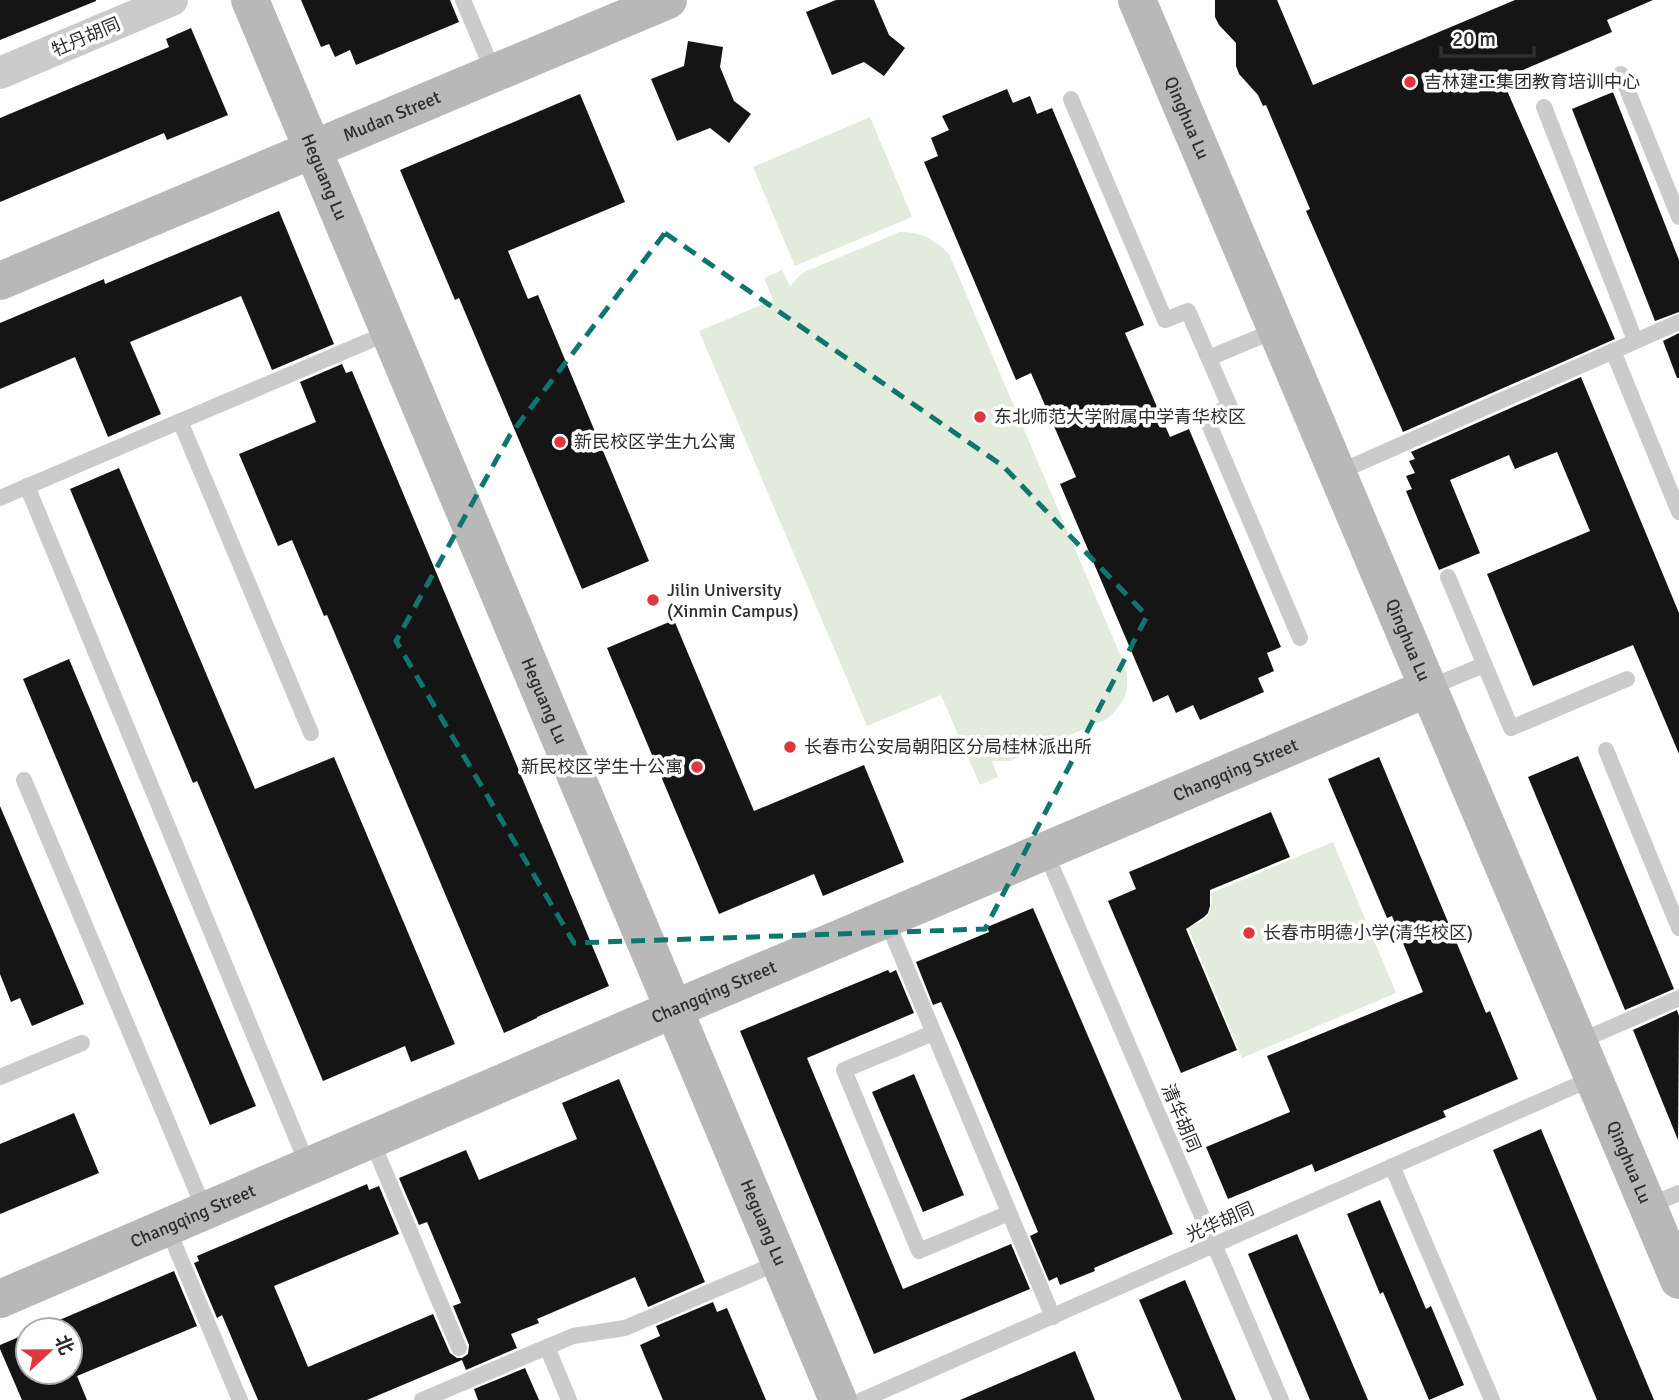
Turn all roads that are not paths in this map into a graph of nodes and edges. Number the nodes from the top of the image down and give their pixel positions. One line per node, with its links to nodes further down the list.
1 (172, 0): 7 (street, 牡丹胡同)
2 (250, 0): 11 (street, Heguang Lu)
3 (463, 0): 6 (lane)
4 (667, 0): 6 (street, Mudan Street)
5 (1137, 0): 15 (street, Qinghua Lu)
6 (494, 73): 11 (street, Mudan Street)
7 (0, 74)
8 (1621, 74): 12 (lane)
9 (1071, 99): 19 (lane)
10 (1544, 107): 17 (lane)
11 (313, 149): 13 (street, Mudan Street); 16 (street, Heguang Lu)
12 (1679, 217)
13 (0, 281)
14 (1679, 322): 17 (lane)
15 (1276, 330): 19 (lane); 21 (street, Qinghua Lu)
16 (390, 332): 20 (lane); 37 (street, Heguang Lu)
17 (1635, 340): 18 (lane)
18 (1613, 351): 21 (lane); 24 (lane)
19 (1209, 358): 26 (lane)
20 (180, 421): 22 (lane); 30 (lane)
21 (1337, 473): 29 (street, Qinghua Lu)
22 (27, 486): 23 (lane); 44 (lane)
23 (0, 498)
24 (1679, 512)
25 (1448, 577): 27 (lane)
26 (1300, 638)
27 (1484, 664): 28 (lane); 29 (lane)
28 (1627, 679)
29 (1428, 688): 33 (street, Changqing Street); 39 (street, Qinghua Lu)
30 (311, 733)
31 (1606, 750): 35 (lane)
32 (24, 780): 47 (lane)
33 (1045, 851): 34 (street, Changqing Street); 50 (lane, 清华胡同)
34 (886, 919): 37 (street, Changqing Street); 38 (lane)
35 (1679, 928)
36 (1679, 998): 39 (lane)
37 (674, 1009): 43 (street, Changqing Street); 51 (street, Heguang Lu)
38 (933, 1033): 48 (lane); 48 (lane)
39 (1578, 1042): 42 (street, Qinghua Lu)
40 (82, 1043): 41 (lane)
41 (0, 1077)
42 (1593, 1077): 45 (lane, 光华胡同); 46 (street, Qinghua Lu)
43 (372, 1139): 44 (street, Changqing Street); 56 (lane)
44 (308, 1166): 47 (street, Changqing Street)
45 (1392, 1166): 50 (lane, 光华胡同); 64 (lane)
46 (1663, 1200): 52 (street, Qinghua Lu)
47 (205, 1210): 49 (street, Changqing Street)
48 (1009, 1213): 54 (lane)
49 (167, 1227): 53 (street, Changqing Street); 58 (lane)
50 (1215, 1245): 54 (lane, 光华胡同); 63 (lane, 清华胡同)
51 (780, 1262): 55 (lane); 61 (street, Heguang Lu)
52 (1679, 1280)
53 (0, 1299)
54 (1053, 1317): 62 (lane, 光华胡同)
55 (547, 1347): 57 (lane); 60 (lane)
56 (459, 1348)
57 (458, 1393): 59 (lane)
58 (240, 1400)
59 (422, 1400)
60 (569, 1400)
61 (838, 1400)
62 (862, 1400)
63 (1282, 1400)
64 (1492, 1400)

